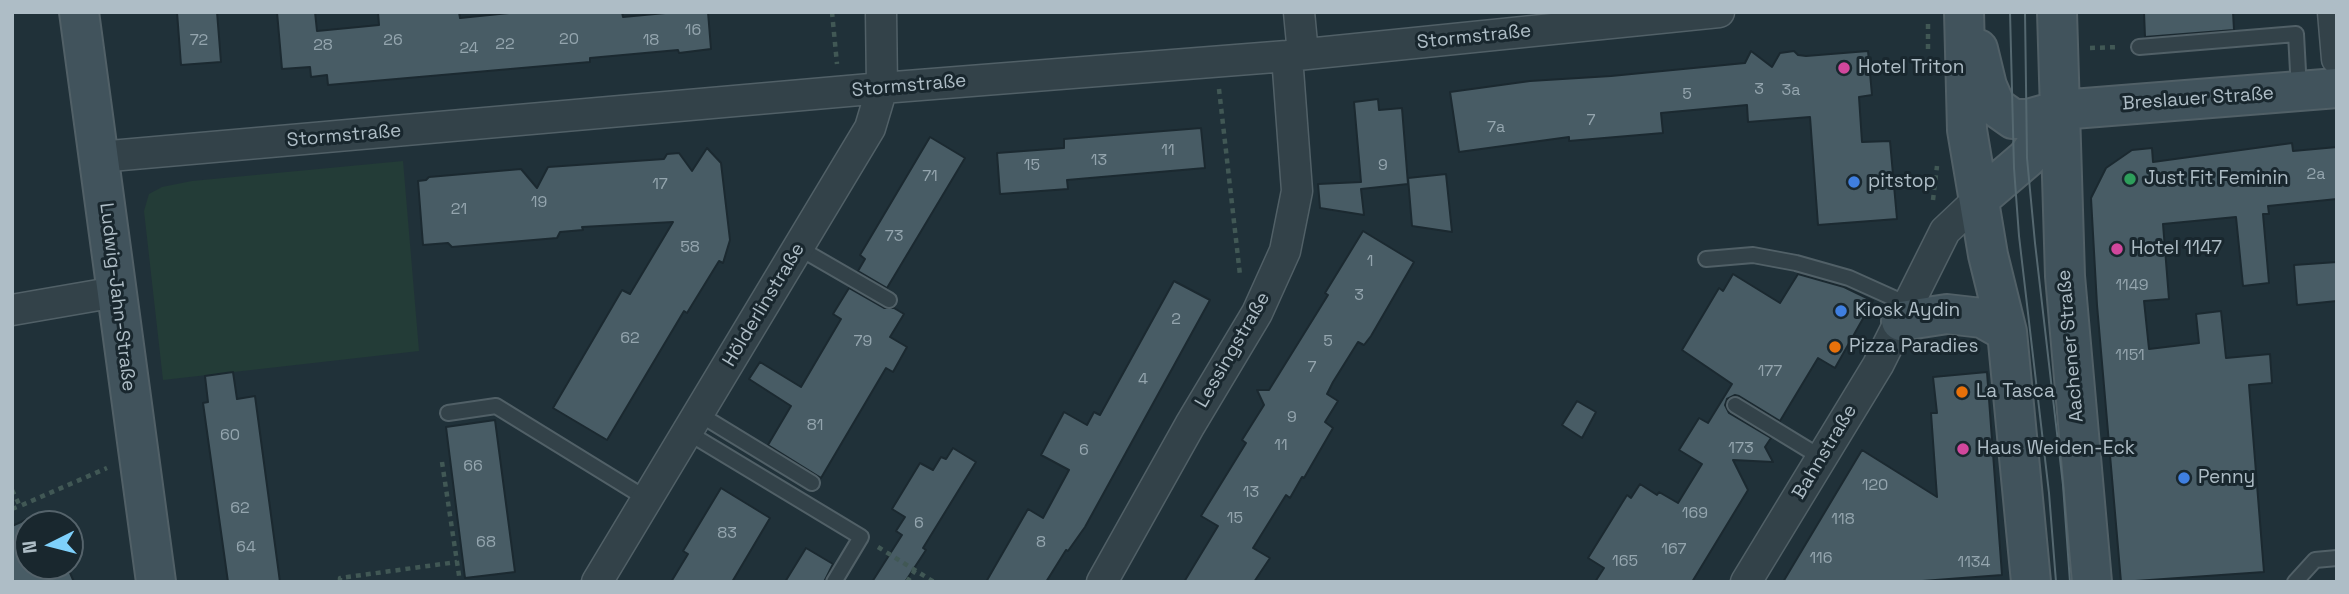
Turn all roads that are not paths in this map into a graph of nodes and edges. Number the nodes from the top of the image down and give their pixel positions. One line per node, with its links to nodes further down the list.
1 (79, 12): 15 (street, Ludwig-Jahn-Straße)
2 (881, 12): 11 (street, Hölderlinstraße)
3 (1299, 12): 9 (street, Lessingstraße)
4 (1719, 12): 9 (street, Stormstraße)
5 (1967, 12): 14 (street); 16 (street)
6 (2057, 12): 14 (street, Aachener Straße)
7 (2333, 12): 10 (street)
8 (2139, 47): 13 (lane)
9 (1295, 55): 11 (street, Stormstraße); 34 (street, Lessingstraße)
10 (2337, 59)
11 (882, 88): 15 (street, Stormstraße); 17 (street, Hölderlinstraße)
12 (2337, 88): 13 (street, Breslauer Straße)
13 (2300, 91): 14 (street, Breslauer Straße)
14 (2060, 110): 16 (street); 37 (street, Aachener Straße)
15 (99, 157): 19 (street, Ludwig-Jahn-Straße)
16 (1979, 199): 22 (street, Bahnstraße); 23 (street)
17 (799, 248): 20 (lane); 26 (street, Hölderlinstraße)
18 (1706, 259): 22 (lane)
19 (116, 292): 21 (street); 31 (street, Ludwig-Jahn-Straße)
20 (889, 299)
21 (12, 310)
22 (1905, 313): 23 (street); 27 (street, Bahnstraße)
23 (2007, 332): 36 (street)
24 (1735, 405): 27 (lane)
25 (448, 413): 29 (lane)
26 (693, 423): 28 (lane); 29 (street, Hölderlinstraße); 33 (lane)
27 (1822, 457): 35 (street, Bahnstraße)
28 (812, 483)
29 (647, 499): 32 (street, Hölderlinstraße)
30 (2337, 558): 38 (lane)
31 (156, 582)
32 (597, 582)
33 (834, 582)
34 (1102, 582)
35 (1746, 582)
36 (2031, 582)
37 (2092, 582)
38 (2295, 582)

